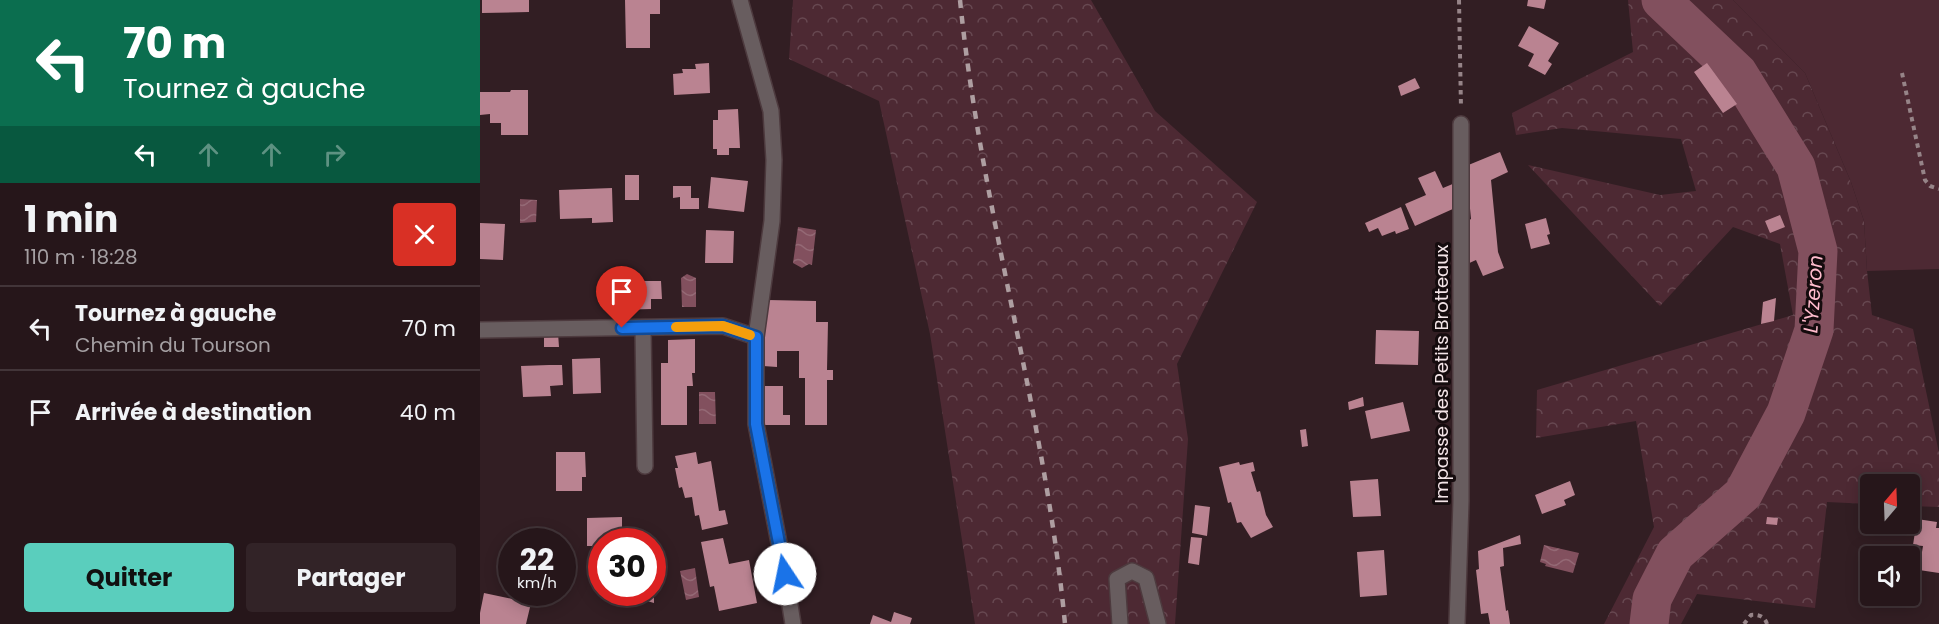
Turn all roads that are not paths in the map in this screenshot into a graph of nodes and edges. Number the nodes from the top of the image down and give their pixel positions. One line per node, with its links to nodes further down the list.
1 (740, 0): 5 (street)
2 (1461, 124): 10 (street, Impasse des Petits Brotteaux)
3 (644, 328): 4 (street); 5 (street); 6 (street)
4 (480, 330)
5 (756, 337): 7 (street)
6 (645, 466)
7 (793, 624)
8 (1120, 624): 9 (street)
9 (1158, 624)
10 (1457, 624)

